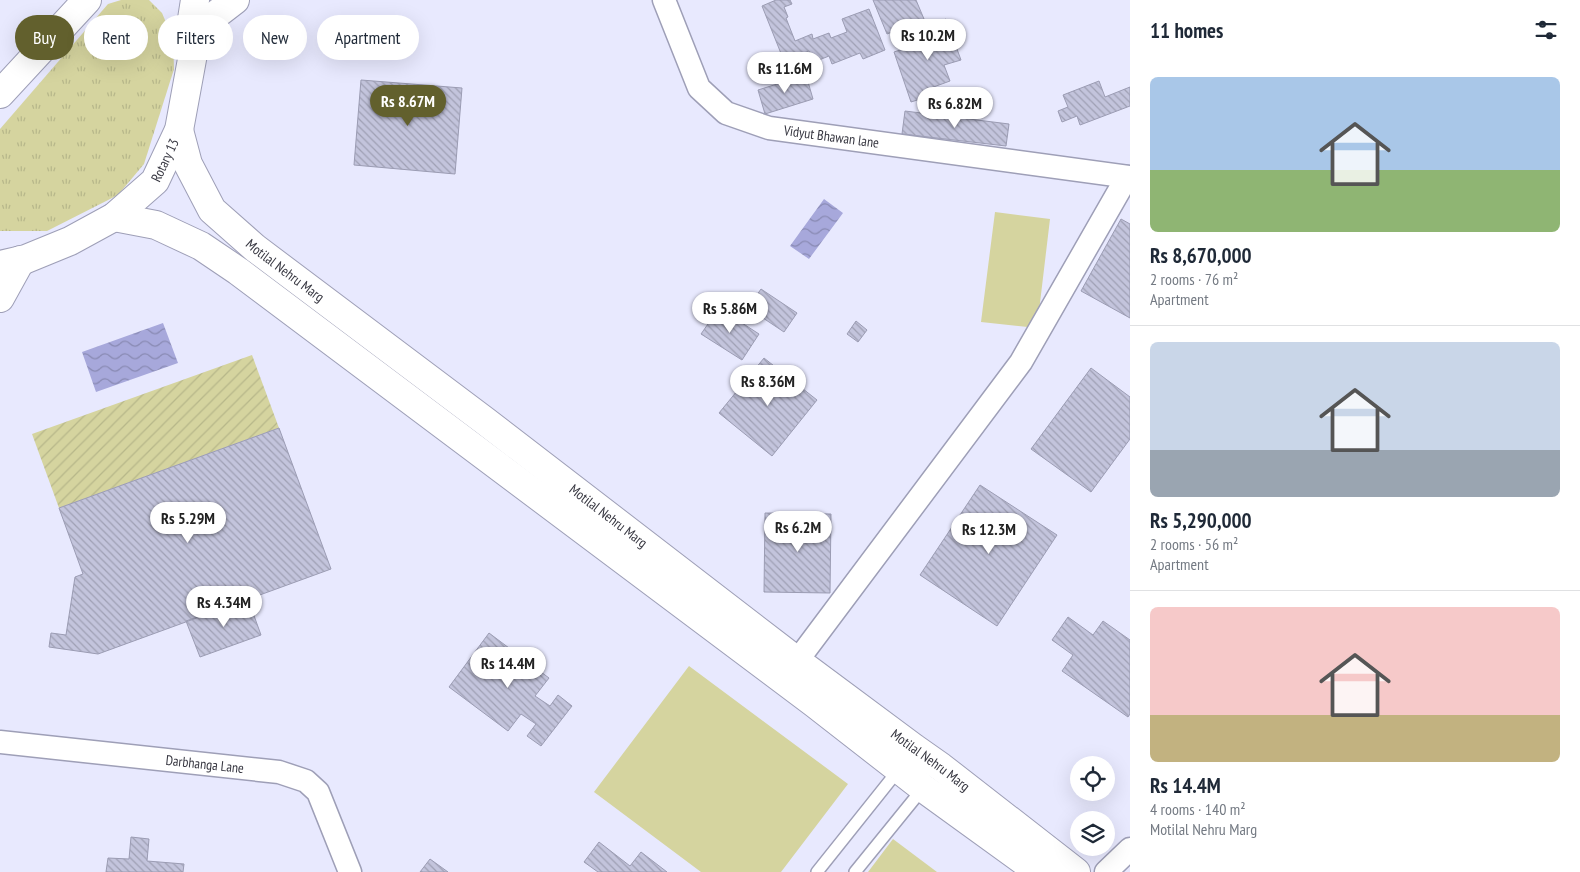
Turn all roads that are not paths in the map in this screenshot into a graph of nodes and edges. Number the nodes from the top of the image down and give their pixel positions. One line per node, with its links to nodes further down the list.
1 (87, 0): 8 (main road)
2 (173, 0): 5 (main road)
3 (235, 0): 6 (main road)
4 (664, 0): 10 (street, Vidyut Bhawan lane)
5 (189, 15)
6 (216, 15)
7 (188, 60): 9 (main road, Rotary 13)
8 (0, 94)
9 (178, 130): 11 (main road, Rotary 13); 14 (main road, Motilal Nehru Marg)
10 (1129, 177): 15 (street)
11 (114, 216): 12 (main road, Rotary 13); 14 (main road, Motilal Nehru Marg)
12 (10, 263): 13 (main road)
13 (0, 298)
14 (476, 432): 15 (main road, Motilal Nehru Marg); 17 (main road, Motilal Nehru Marg)
15 (797, 661): 17 (main road, Motilal Nehru Marg)
16 (0, 742): 20 (street, Darbhanga Lane)
17 (906, 758): 18 (main road, Motilal Nehru Marg); 21 (lane)
18 (932, 777): 22 (lane); 23 (main road, Motilal Nehru Marg); 24 (main road, Motilal Nehru Marg)
19 (1130, 849): 25 (street)
20 (350, 872)
21 (816, 872)
22 (855, 872)
23 (1039, 872)
24 (1076, 872)
25 (1106, 872)

